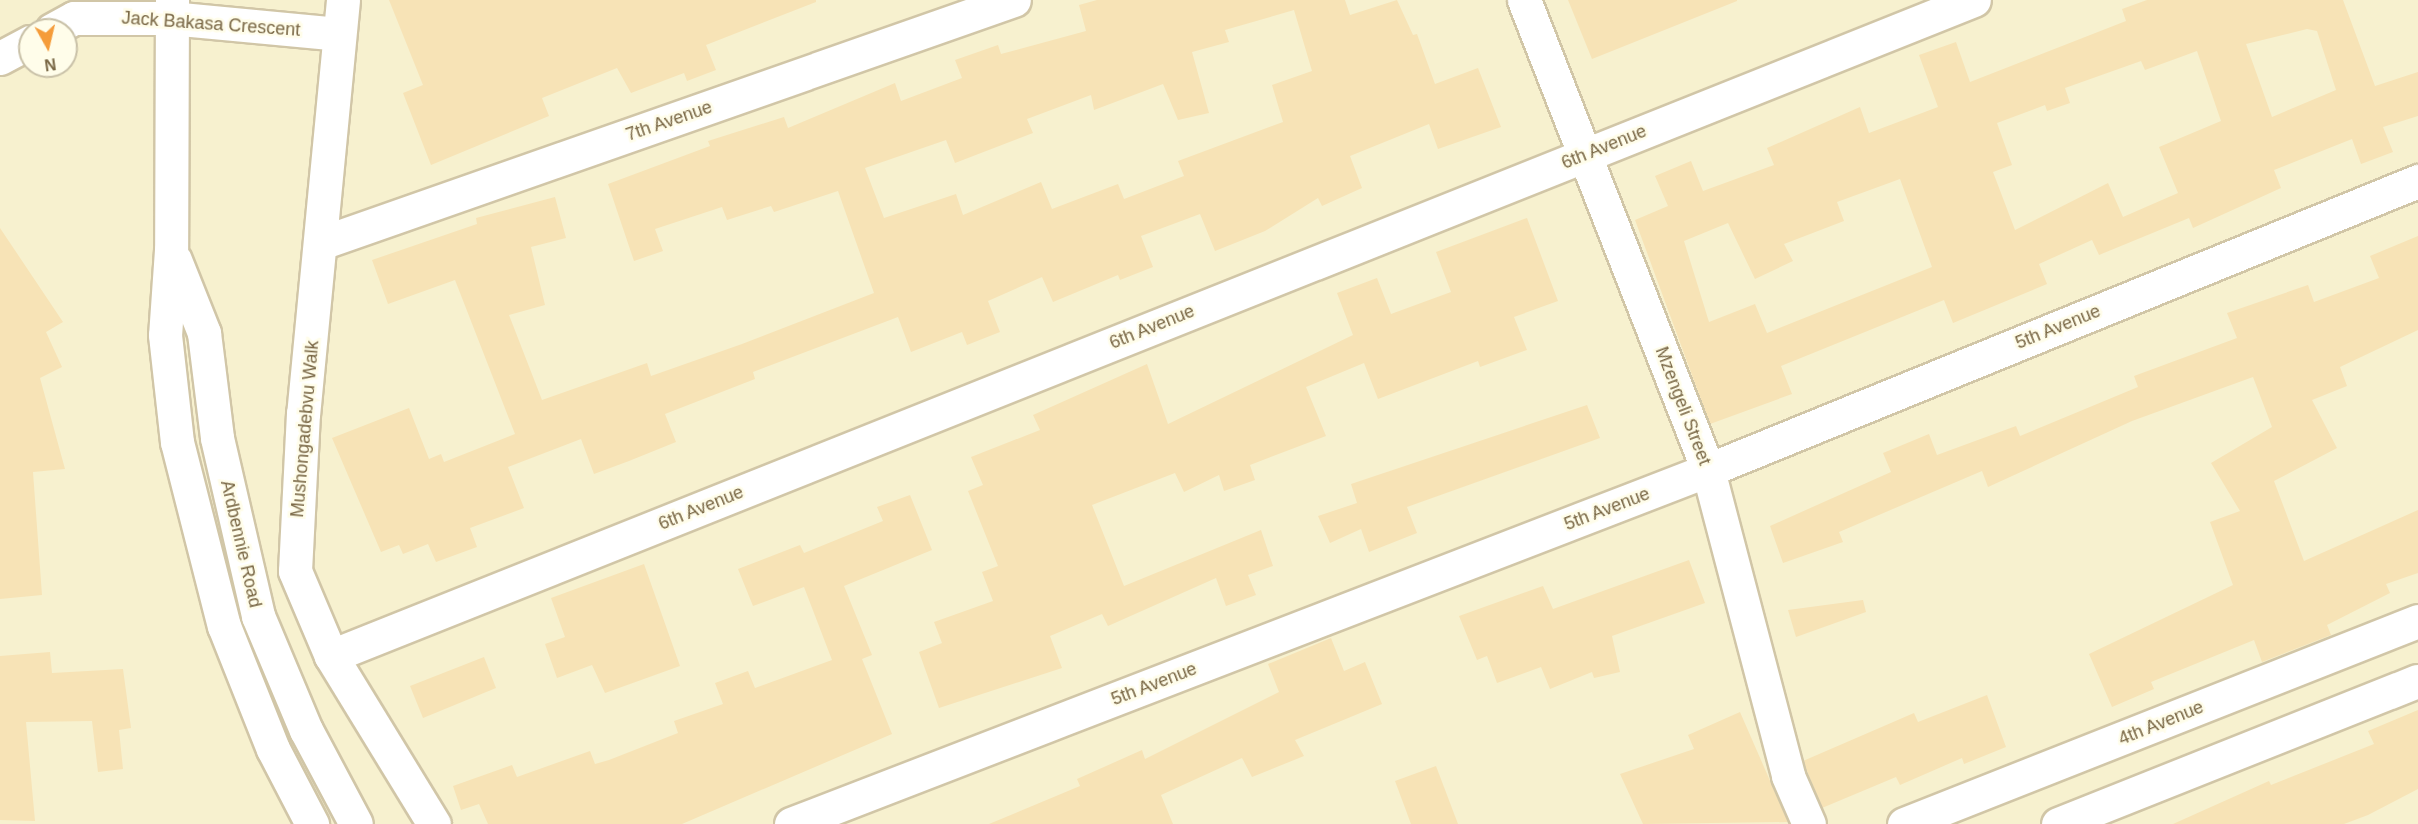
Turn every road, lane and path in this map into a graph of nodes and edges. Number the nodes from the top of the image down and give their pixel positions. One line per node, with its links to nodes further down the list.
1 (343, 0): 7 (street, Mushongadebvu Walk)
2 (1014, 0): 12 (street, 7th Avenue)
3 (1524, 0): 10 (street, Mzengeli Street)
4 (1974, 0): 10 (street, 6th Avenue)
5 (171, 9): 6 (street, Jack Bakasa Crescent); 7 (street, Jack Bakasa Crescent); 13 (street, Ardbennie Road)
6 (74, 18)
7 (338, 33): 12 (street, Mushongadebvu Walk)
8 (18, 48): 9 (street)
9 (0, 58)
10 (1588, 153): 14 (street, Mzengeli Street); 16 (street, 6th Avenue)
11 (2418, 181): 14 (street, 5th Avenue)
12 (324, 242): 16 (street, Mushongadebvu Walk)
13 (171, 250): 18 (street, Ardbennie Road); 19 (street, Ardbennie Road)
14 (1708, 470): 21 (street, 5th Avenue); 22 (street, Mzengeli Street)
15 (2418, 621): 23 (street, 4th Avenue)
16 (331, 656): 20 (street, Mushongadebvu Walk)
17 (2418, 681): 24 (street)
18 (312, 824)
19 (356, 824)
20 (434, 824)
21 (791, 824)
22 (1809, 824)
23 (1904, 824)
24 (2058, 824)

